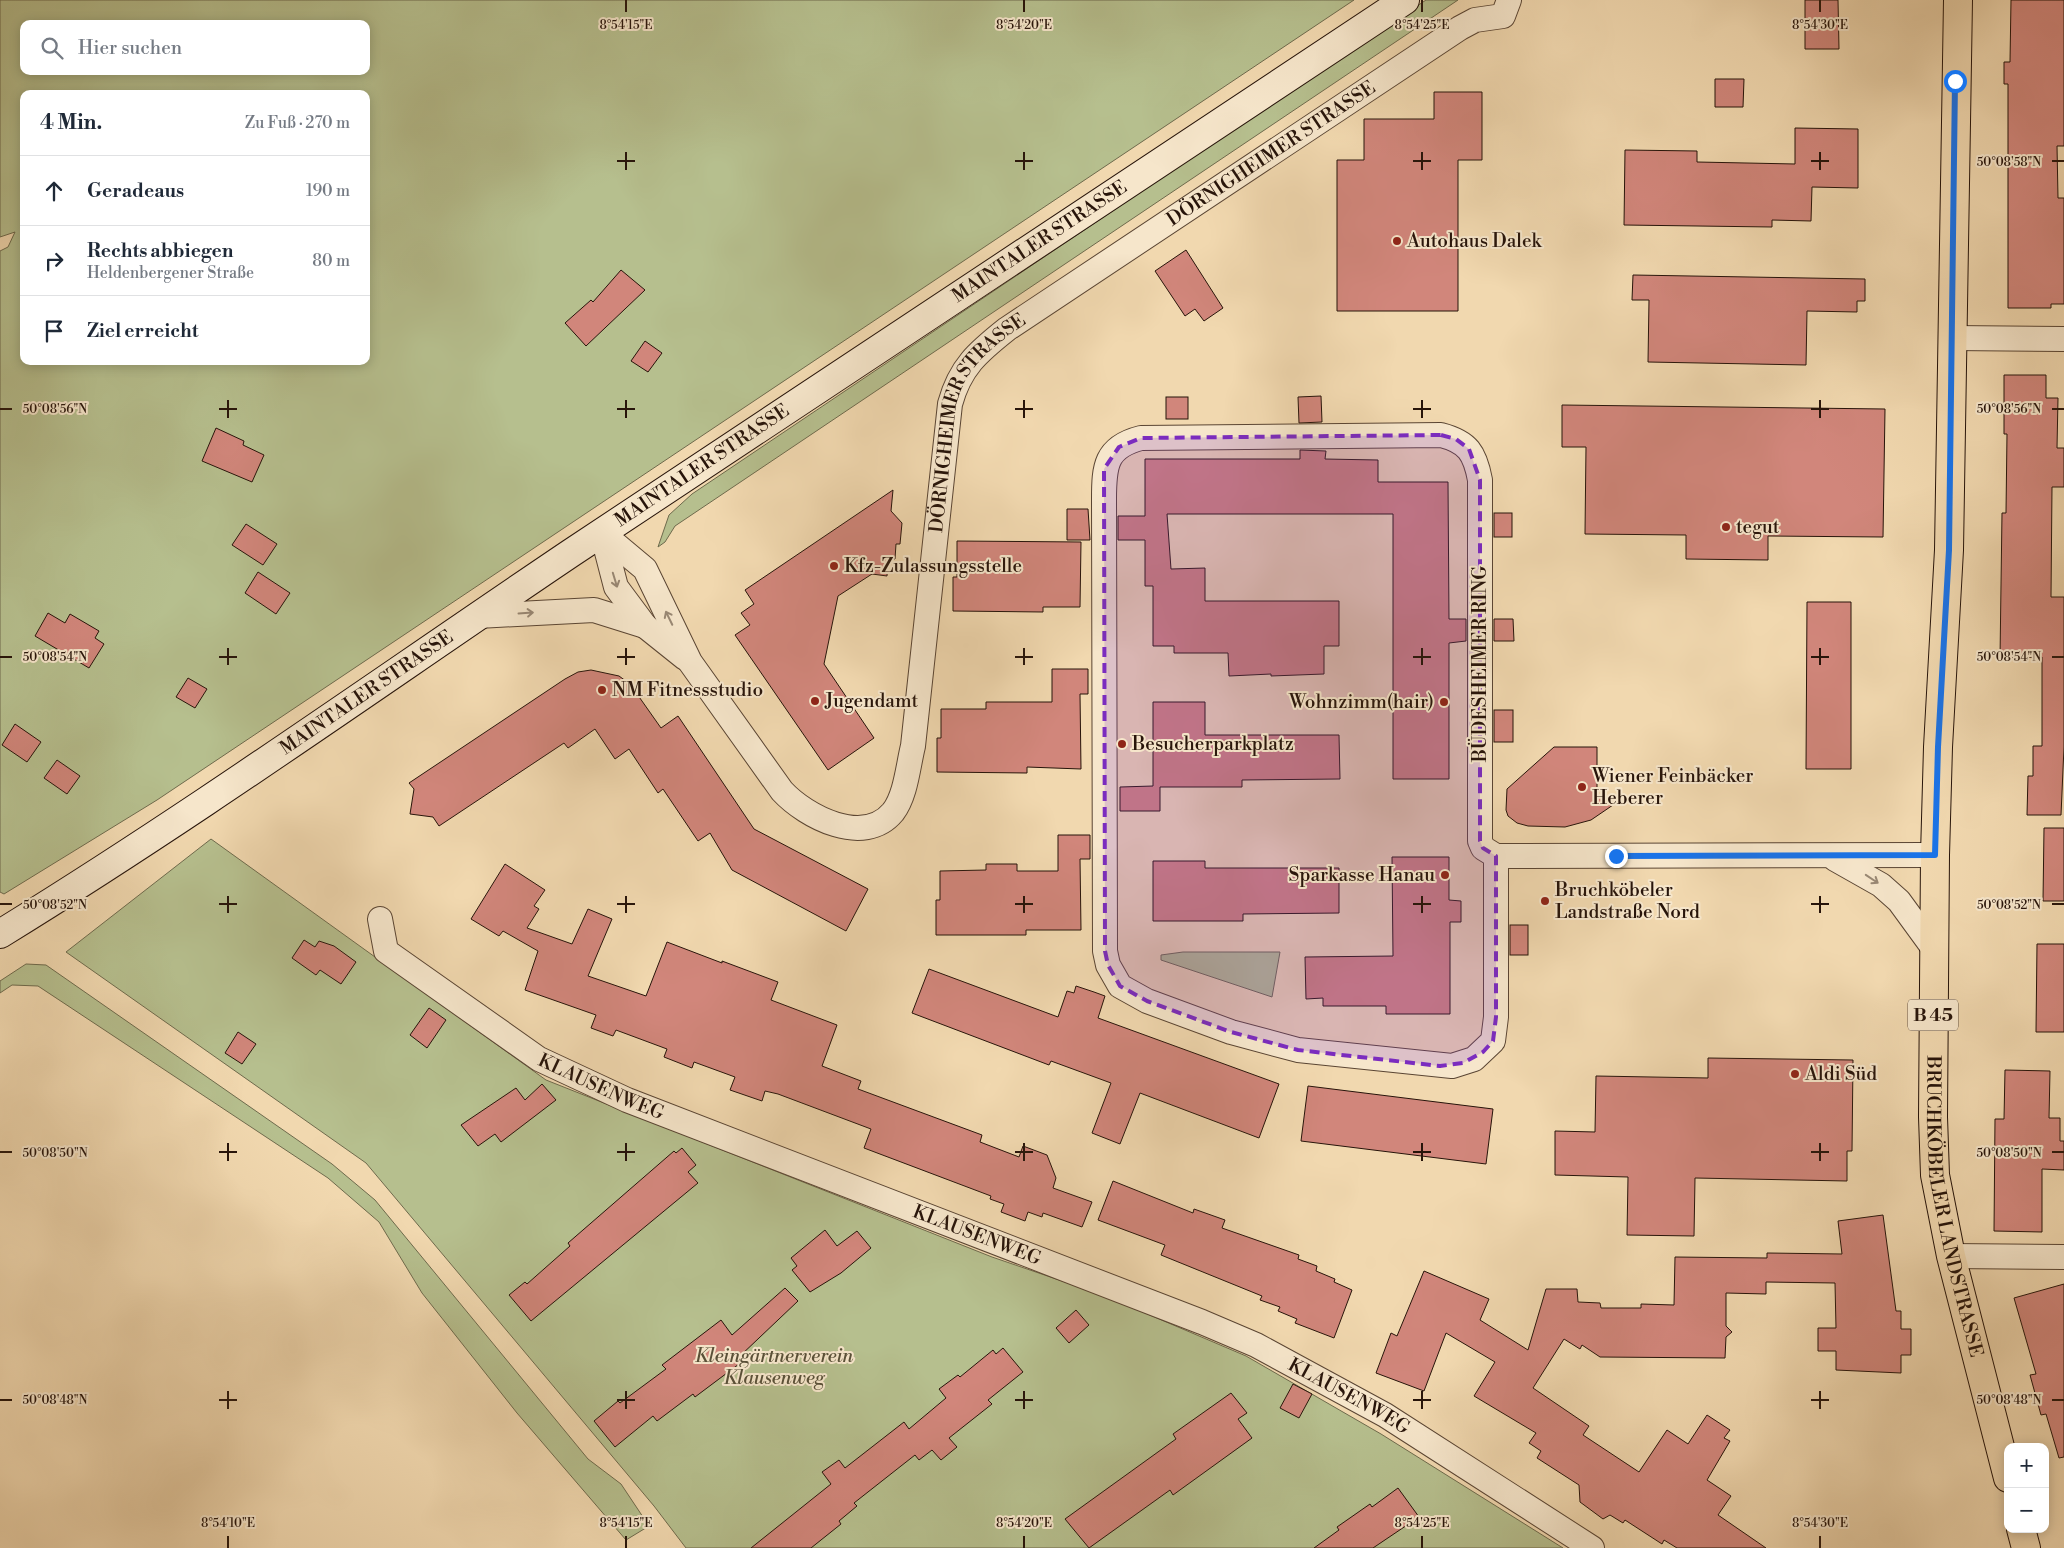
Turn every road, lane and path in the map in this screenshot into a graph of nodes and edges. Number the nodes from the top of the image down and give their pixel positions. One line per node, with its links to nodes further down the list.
1 (1405, 0): 6 (main road, MAINTALER STRASSE)
2 (1958, 0): 4 (main road, BRUCHKÖBELER LANDSTRASSE / B 45)
3 (1506, 8): 9 (street, DÖRNIGHEIMER STRASSE)
4 (1953, 338): 5 (street); 10 (main road, BRUCHKÖBELER LANDSTRASSE / B 45)
5 (2064, 340)
6 (602, 533): 7 (main road, MAINTALER STRASSE); 8 (street, DÖRNIGHEIMER STRASSE, one-way to 8); 9 (street, DÖRNIGHEIMER STRASSE, one-way to 6)
7 (478, 616): 8 (street, DÖRNIGHEIMER STRASSE, one-way to 8); 14 (main road, MAINTALER STRASSE)
8 (645, 626): 9 (street, DÖRNIGHEIMER STRASSE)
9 (690, 662)
10 (1935, 855): 12 (street); 15 (main road, BRUCHKÖBELER LANDSTRASSE / B 45)
11 (1496, 856): 11 (street, BÜDESHEIMER RING); 12 (street)
12 (1829, 856): 15 (street, one-way to 15)
13 (380, 919): 20 (street, KLAUSENWEG)
14 (0, 934)
15 (1934, 949): 16 (main road, BRUCHKÖBELER LANDSTRASSE / B 45)
16 (1951, 1256): 17 (street); 18 (main road, BRUCHKÖBELER LANDSTRASSE / B 45)
17 (2064, 1257)
18 (2004, 1462)
19 (2022, 1533): 21 (main road)
20 (1592, 1548)
21 (2026, 1548)

